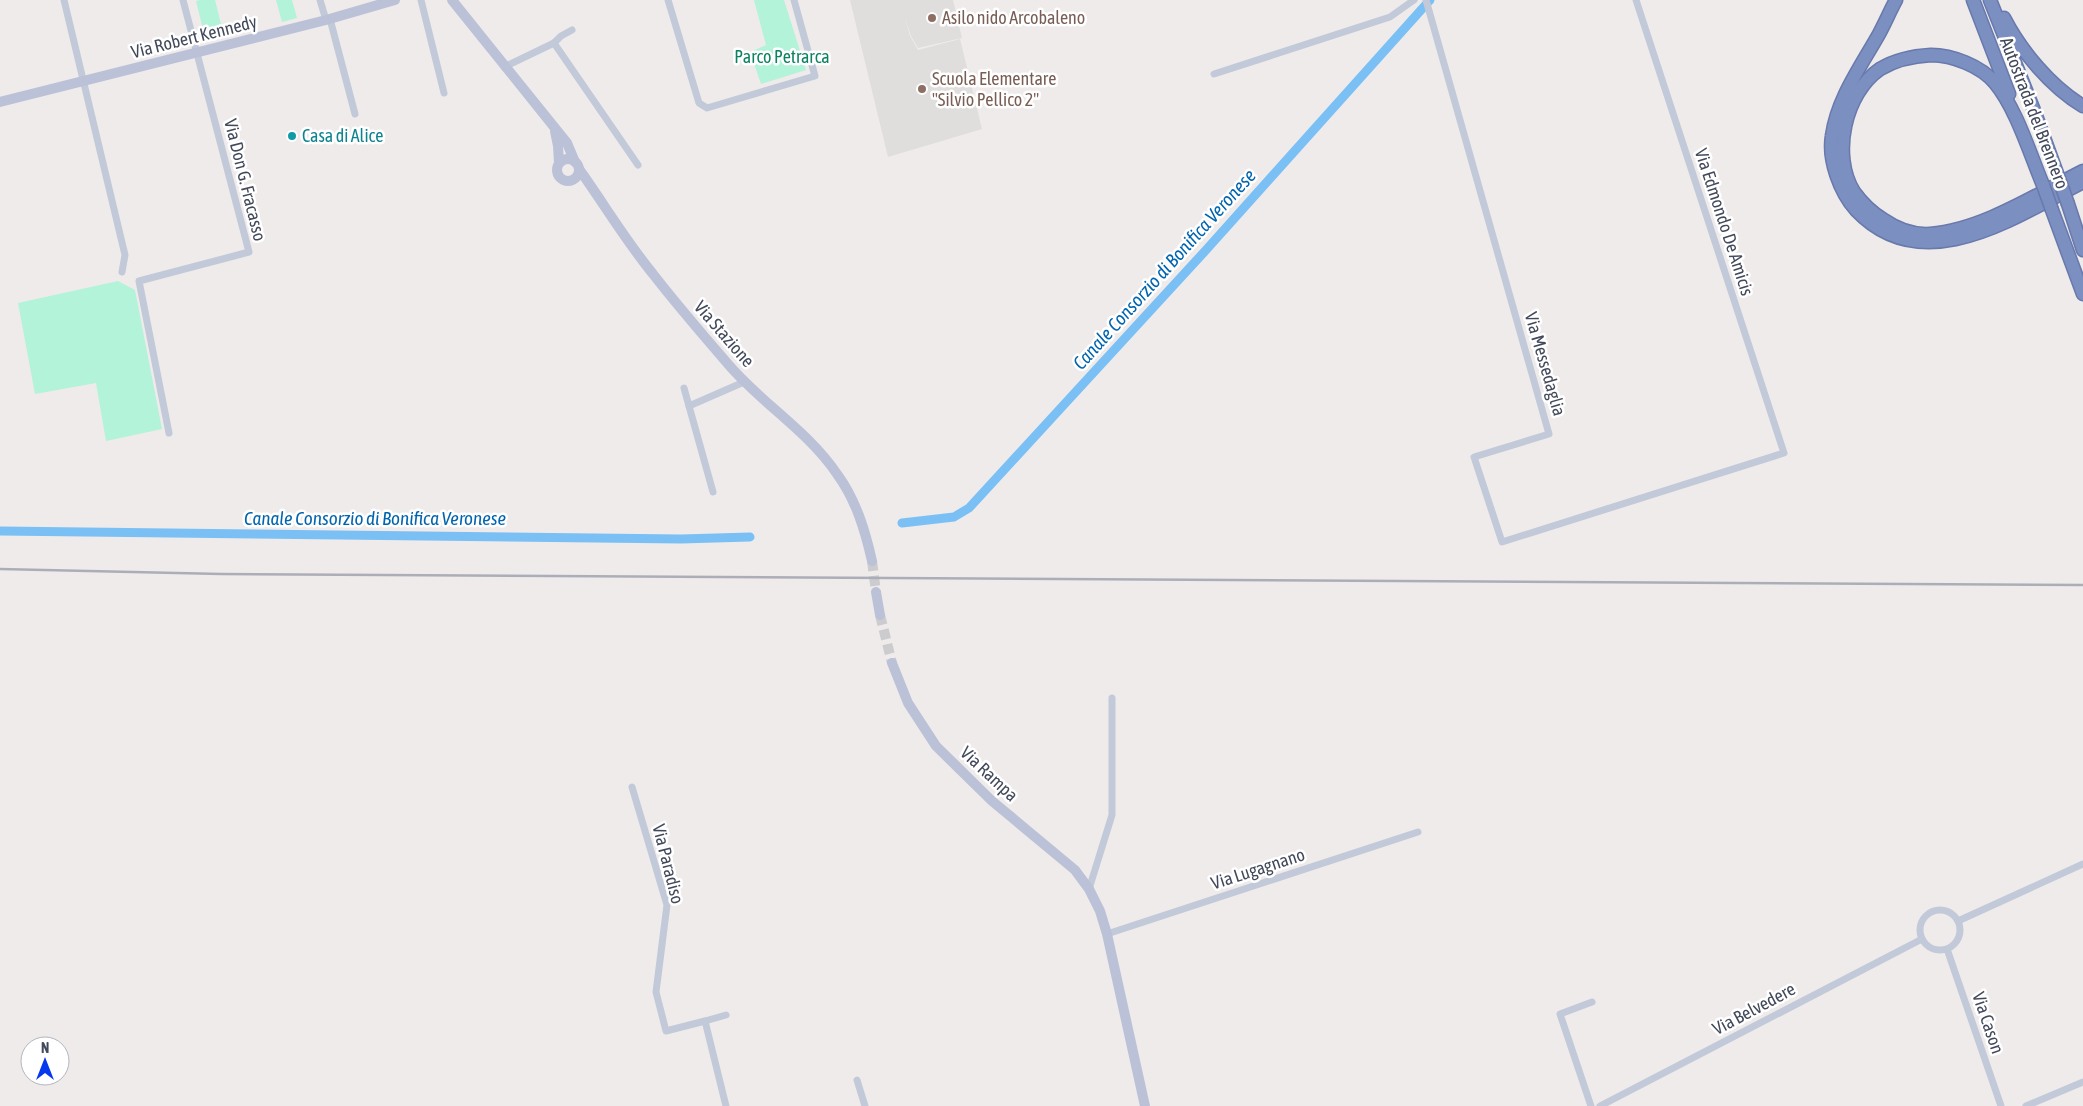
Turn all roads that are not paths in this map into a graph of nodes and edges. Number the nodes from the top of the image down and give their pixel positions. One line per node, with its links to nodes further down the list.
1 (64, 0): 22 (street)
2 (183, 0): 19 (street, Via Don G. Fracasso)
3 (320, 0): 16 (street)
4 (396, 0): 16 (street, Via Robert Kennedy)
5 (421, 0): 23 (street)
6 (452, 0): 20 (street, Via Stazione)
7 (668, 0): 8 (street)
8 (794, 0)
9 (1414, 0): 21 (street)
10 (1426, 0): 43 (street, Via Messedaglia)
11 (1636, 0): 43 (street, Via Edmondo De Amicis)
12 (1896, 0): 33 (highway)
13 (1973, 0): 34 (highway, Autostrada del Brennero)
14 (1990, 0): 36 (highway, Autostrada del Brennero, bridge)
15 (1994, 0): 25 (highway)
16 (328, 19): 19 (street, Via Robert Kennedy); 26 (street)
17 (572, 30): 18 (street)
18 (554, 43): 20 (street); 30 (street)
19 (197, 52): 22 (street, Via Robert Kennedy); 42 (street, Via Don G. Fracasso)
20 (504, 67): 27 (street, Via Stazione)
21 (1214, 74)
22 (84, 81): 24 (street, Via Robert Kennedy); 37 (street)
23 (444, 93)
24 (0, 102)
25 (2083, 106)
26 (355, 114)
27 (554, 128): 28 (street, Via Stazione); 29 (street, Via Stazione)
28 (559, 163): 29 (street); 32 (street, Via Stazione)
29 (577, 165): 32 (street); 35 (street, Via Stazione)
30 (638, 165)
31 (2083, 171): 34 (highway)
32 (571, 180): 35 (street, Via Stazione)
33 (2083, 182)
34 (2043, 185): 38 (highway, Autostrada del Brennero, bridge)
35 (602, 202): 39 (street, Via Stazione)
36 (2083, 250)
37 (122, 272)
38 (2083, 294)
39 (744, 382): 41 (street); 45 (street, Via Stazione)
40 (684, 388): 41 (street)
41 (689, 406): 44 (street)
42 (169, 433)
43 (1784, 452)
44 (713, 492)
45 (872, 561)
46 (876, 592): 47 (street)
47 (880, 615)
48 (892, 663): 53 (street, Via Rampa)
49 (1112, 698): 53 (street)
50 (632, 787): 60 (street, Via Paradiso)
51 (1418, 832): 55 (street, Via Lugagnano)
52 (2083, 864): 54 (street)
53 (1089, 888): 55 (street, Via Rampa)
54 (1958, 921): 56 (street); 57 (street)
55 (1107, 934): 65 (street, Via Rampa)
56 (1922, 939): 57 (street); 67 (street, Via Belvedere)
57 (1947, 949): 68 (street, Via Cason)
58 (1592, 1002): 66 (street)
59 (726, 1015): 60 (street)
60 (705, 1021): 63 (street)
61 (857, 1080): 64 (street)
62 (2083, 1082): 69 (street)
63 (726, 1106)
64 (865, 1106)
65 (1145, 1106)
66 (1591, 1106)
67 (1600, 1106)
68 (2000, 1106)
69 (2026, 1106)

